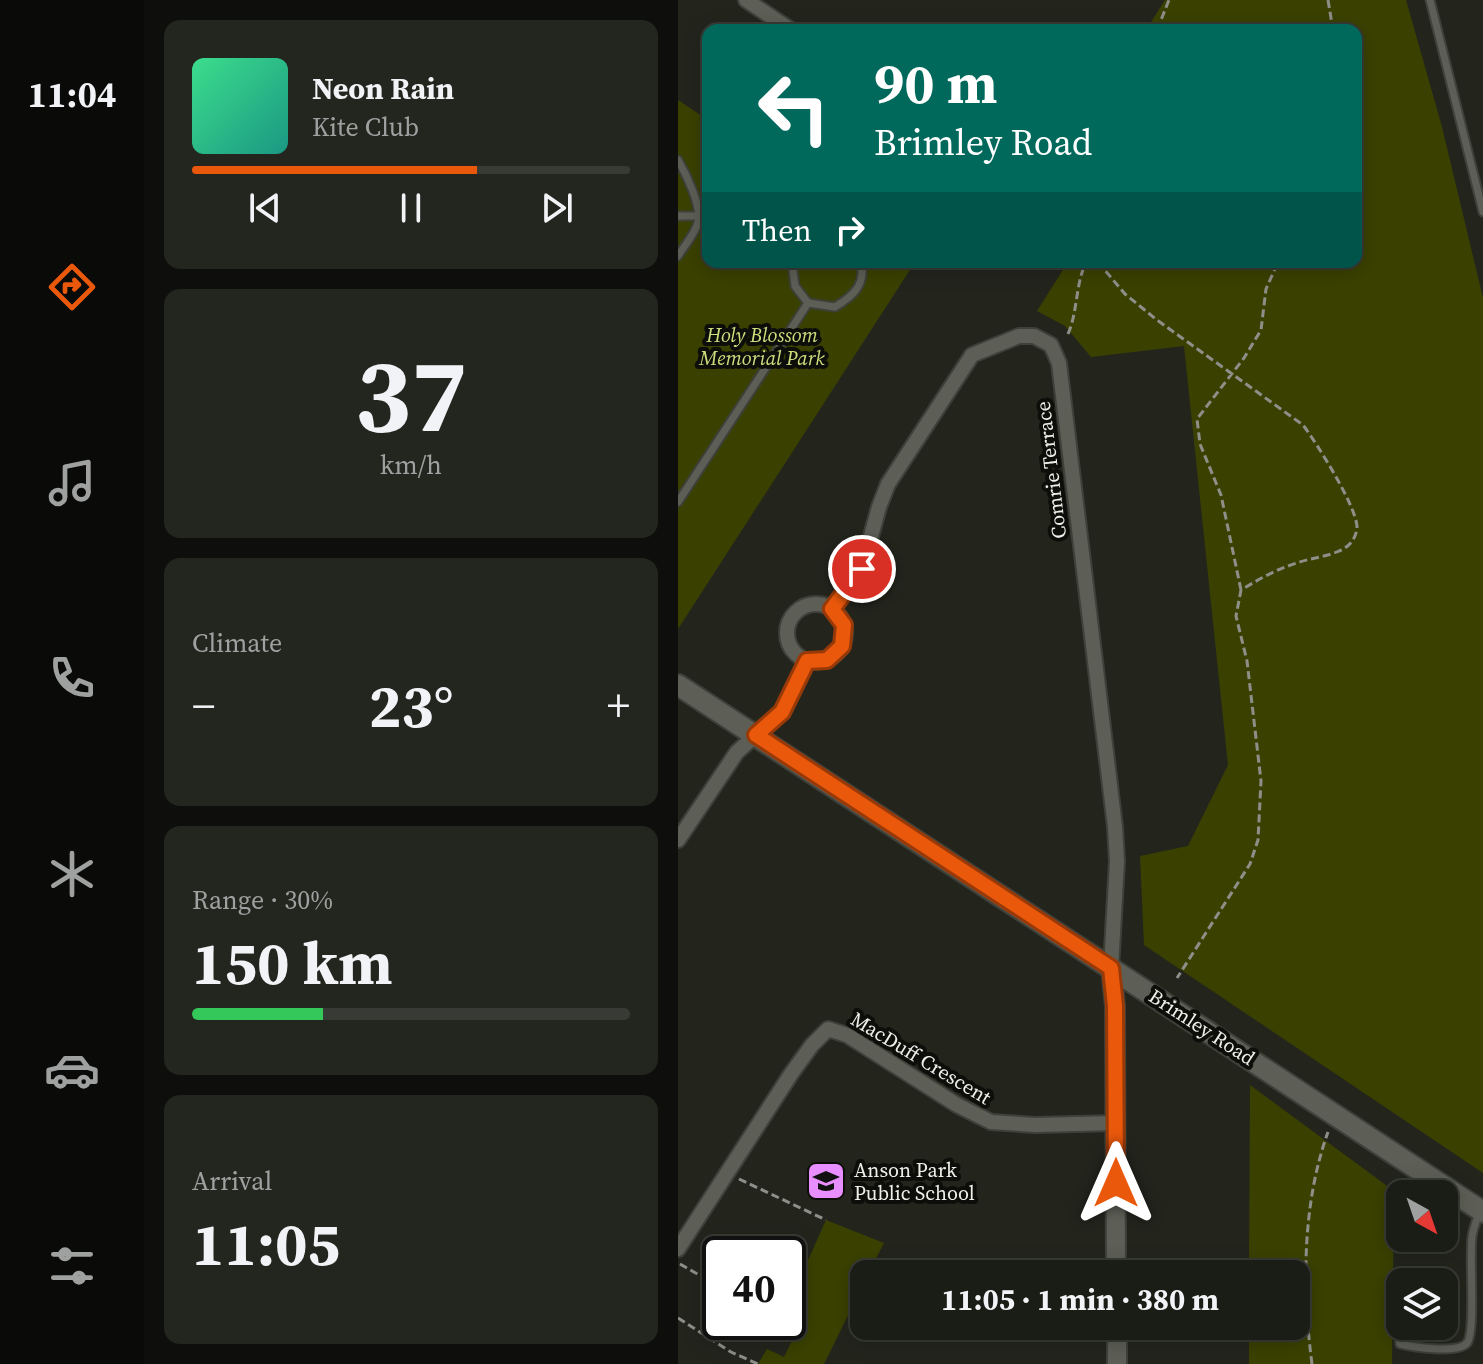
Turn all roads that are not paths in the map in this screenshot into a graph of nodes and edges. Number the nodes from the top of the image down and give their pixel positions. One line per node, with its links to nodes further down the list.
1 (746, 0): 3 (street)
2 (1430, 0): 5 (lane)
3 (782, 24)
4 (678, 160): 6 (lane)
5 (1483, 212)
6 (698, 214): 7 (lane); 8 (lane); 9 (lane)
7 (702, 215)
8 (678, 216)
9 (678, 256)
10 (793, 268): 12 (lane)
11 (862, 268): 12 (lane)
12 (808, 303): 13 (lane)
13 (678, 502)
14 (832, 609): 15 (street); 15 (street); 19 (street, Comrie Terrace)
15 (807, 661): 17 (street)
16 (678, 685): 17 (main road, Brimley Road)
17 (756, 735): 18 (street); 19 (main road, Brimley Road)
18 (678, 840)
19 (1111, 968): 20 (street); 21 (main road, Brimley Road)
20 (1116, 1123): 22 (street, MacDuff Crescent); 23 (street)
21 (1481, 1211): 25 (lane)
22 (679, 1257)
23 (1116, 1260)
24 (1117, 1340): 26 (street)
25 (1400, 1340)
26 (1117, 1364)

